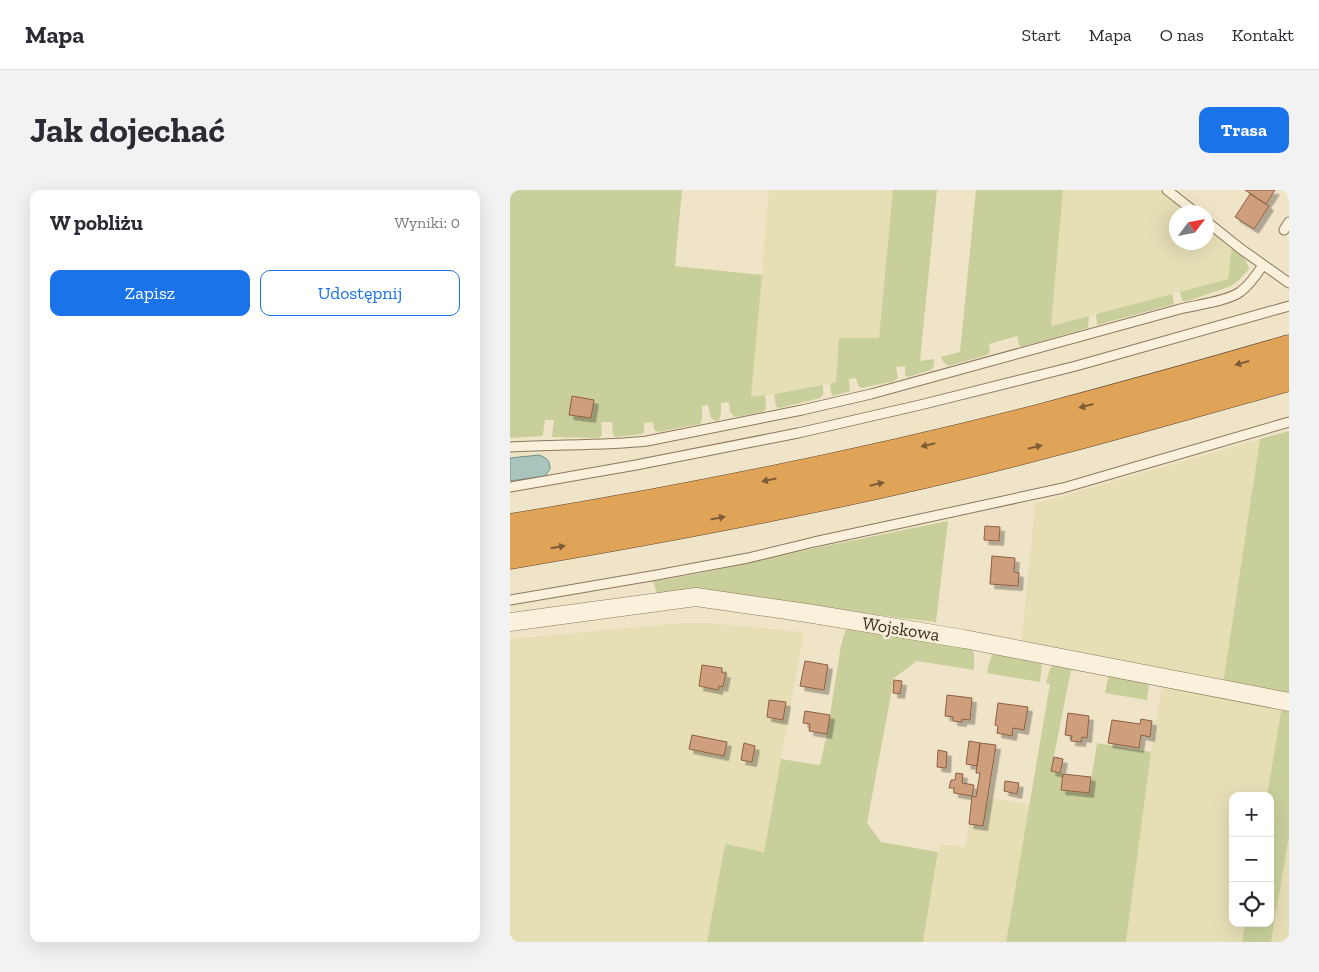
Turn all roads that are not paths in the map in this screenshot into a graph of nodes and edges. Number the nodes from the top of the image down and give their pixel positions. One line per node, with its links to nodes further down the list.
1 (1167, 190): 2 (lane)
2 (1186, 205)
3 (1214, 227): 4 (lane)
4 (1263, 265): 5 (lane); 10 (lane)
5 (1289, 283)
6 (1289, 306): 11 (lane)
7 (1289, 349): 12 (highway, one-way to 12)
8 (1289, 377): 13 (highway, one-way to 8)
9 (1289, 422): 14 (lane)
10 (510, 447)
11 (510, 487)
12 (510, 528)
13 (510, 555)
14 (510, 600)
15 (510, 622): 16 (street, Wojskowa)
16 (1289, 702)

